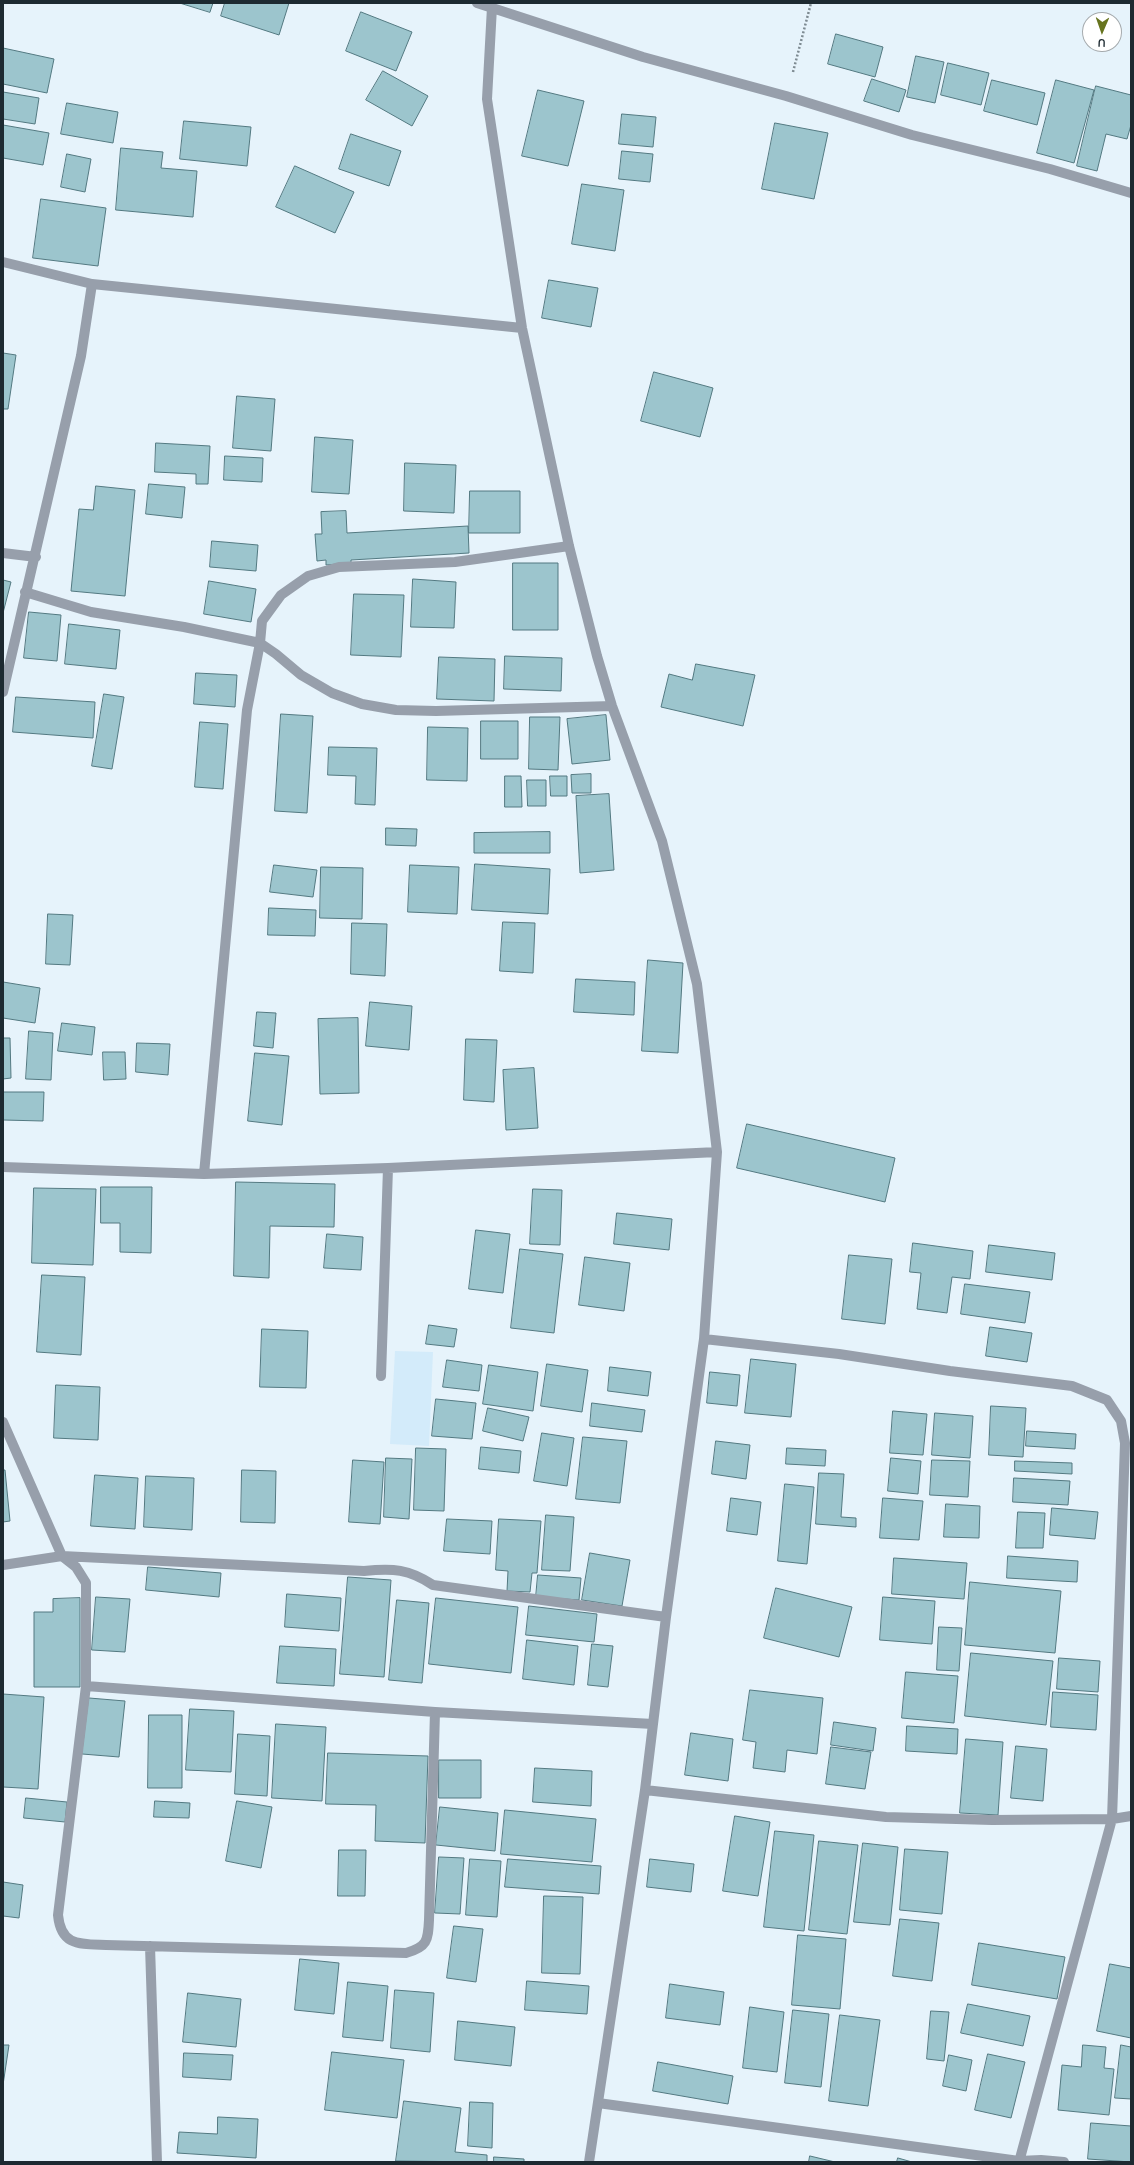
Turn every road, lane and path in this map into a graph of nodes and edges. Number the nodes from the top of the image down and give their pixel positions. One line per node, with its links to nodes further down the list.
1 (477, 3): 3 (street)
2 (811, 3): 4 (path)
3 (492, 7): 4 (street); 8 (street)
4 (786, 96): 5 (street)
5 (1131, 193)
6 (3, 262): 7 (street)
7 (92, 284): 8 (street); 11 (street)
8 (522, 328): 9 (street)
9 (569, 546): 13 (street); 15 (street)
10 (3, 553): 11 (street)
11 (36, 557): 12 (street)
12 (25, 592): 13 (street); 14 (street)
13 (260, 643): 15 (street); 19 (street)
14 (3, 692)
15 (612, 706): 16 (street)
16 (717, 1152): 18 (street); 20 (street)
17 (3, 1167): 19 (street)
18 (388, 1168): 19 (street); 21 (street)
19 (204, 1174)
20 (704, 1339): 25 (street); 31 (street)
21 (380, 1376)
22 (3, 1422): 23 (street)
23 (62, 1556): 24 (street); 25 (street); 26 (street)
24 (3, 1565)
25 (666, 1617): 28 (street)
26 (86, 1686): 27 (street); 32 (street)
27 (435, 1712): 28 (street); 32 (street)
28 (653, 1724): 29 (street)
29 (645, 1790): 31 (street); 33 (street)
30 (1131, 1816): 31 (street)
31 (1112, 1819): 34 (street)
32 (150, 1946): 35 (street)
33 (598, 2103): 34 (street); 36 (street)
34 (1019, 2161): 37 (street)
35 (156, 2162)
36 (588, 2162)
37 (1064, 2162)

